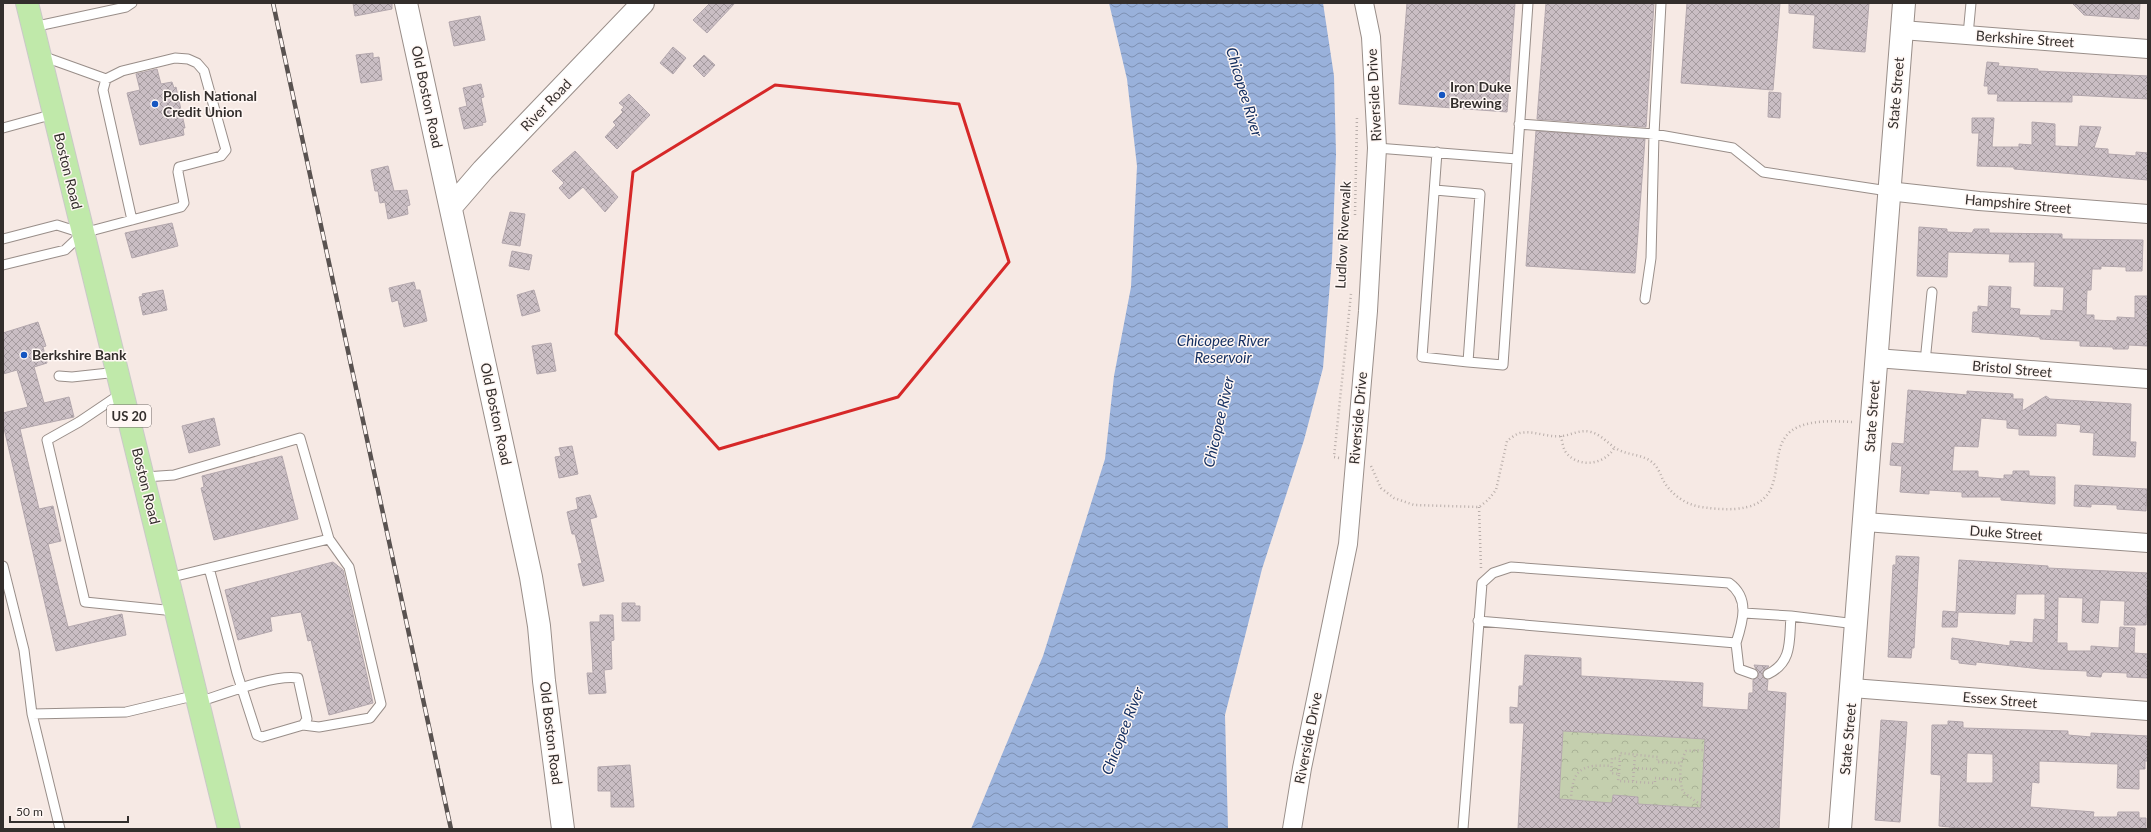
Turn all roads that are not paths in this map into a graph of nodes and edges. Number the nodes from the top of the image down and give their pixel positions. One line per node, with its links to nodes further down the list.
1 (27, 3): 10 (main road, Boston Road / US 20)
2 (132, 3): 10 (lane)
3 (406, 3): 25 (street, Old Boston Road)
4 (643, 3): 25 (street, River Road)
5 (1364, 3): 20 (street, Riverside Drive)
6 (1528, 3): 17 (lane)
7 (1662, 3): 19 (lane)
8 (1904, 3): 11 (street, State Street)
9 (1971, 3): 12 (lane)
10 (33, 27): 14 (main road, Boston Road / US 20)
11 (1902, 30): 12 (street, Berkshire Street); 24 (street, State Street)
12 (1968, 35): 13 (street, Berkshire Street)
13 (2148, 49)
14 (40, 56): 15 (lane); 16 (main road, Boston Road / US 20)
15 (106, 79): 27 (lane); 27 (lane)
16 (54, 114): 18 (lane); 28 (main road, Boston Road / US 20)
17 (1519, 124): 19 (lane); 22 (lane)
18 (4, 125)
19 (1654, 134): 24 (lane); 32 (lane)
20 (1377, 148): 21 (lane); 64 (street, Riverside Drive)
21 (1437, 152): 22 (lane); 23 (lane)
22 (1517, 159): 34 (lane)
23 (1435, 190): 34 (lane); 34 (lane)
24 (1888, 192): 26 (street, Hampshire Street); 33 (street, State Street)
25 (451, 208): 63 (street, Old Boston Road)
26 (2148, 214)
27 (132, 220): 28 (lane)
28 (83, 233): 29 (lane); 30 (lane); 36 (main road, Boston Road / US 20)
29 (3, 239)
30 (3, 265)
31 (1932, 292): 35 (lane)
32 (1645, 299)
33 (1876, 358): 35 (street, Bristol Street); 41 (street, State Street)
34 (1468, 362)
35 (1925, 362): 38 (street, Bristol Street)
36 (118, 372): 37 (lane); 39 (main road, Boston Road / US 20)
37 (59, 376)
38 (2148, 380)
39 (123, 392): 40 (main road, Boston Road / US 20); 47 (lane)
40 (144, 477): 42 (lane); 46 (main road, Boston Road / US 20)
41 (1864, 522): 43 (street, Duke Street); 51 (street, State Street)
42 (329, 539): 45 (lane); 60 (lane)
43 (2148, 543)
44 (3, 566): 59 (lane)
45 (209, 568): 46 (lane); 55 (lane)
46 (168, 578): 47 (main road, Boston Road / US 20)
47 (176, 612): 57 (main road, Boston Road / US 20)
48 (1744, 613): 49 (lane); 50 (lane); 52 (lane)
49 (1791, 616): 51 (lane); 54 (lane)
50 (1478, 622): 52 (lane); 65 (lane)
51 (1856, 624): 56 (street, State Street)
52 (1736, 643): 53 (lane)
53 (1753, 674)
54 (1768, 674)
55 (243, 688): 57 (lane); 60 (lane); 60 (lane)
56 (1852, 688): 58 (street, Essex Street); 66 (street, State Street)
57 (198, 698): 59 (lane); 62 (main road, Boston Road / US 20)
58 (2148, 711)
59 (32, 714): 61 (lane)
60 (303, 725)
61 (60, 829)
62 (229, 829)
63 (563, 829)
64 (1292, 829)
65 (1463, 829)
66 (1840, 829)

